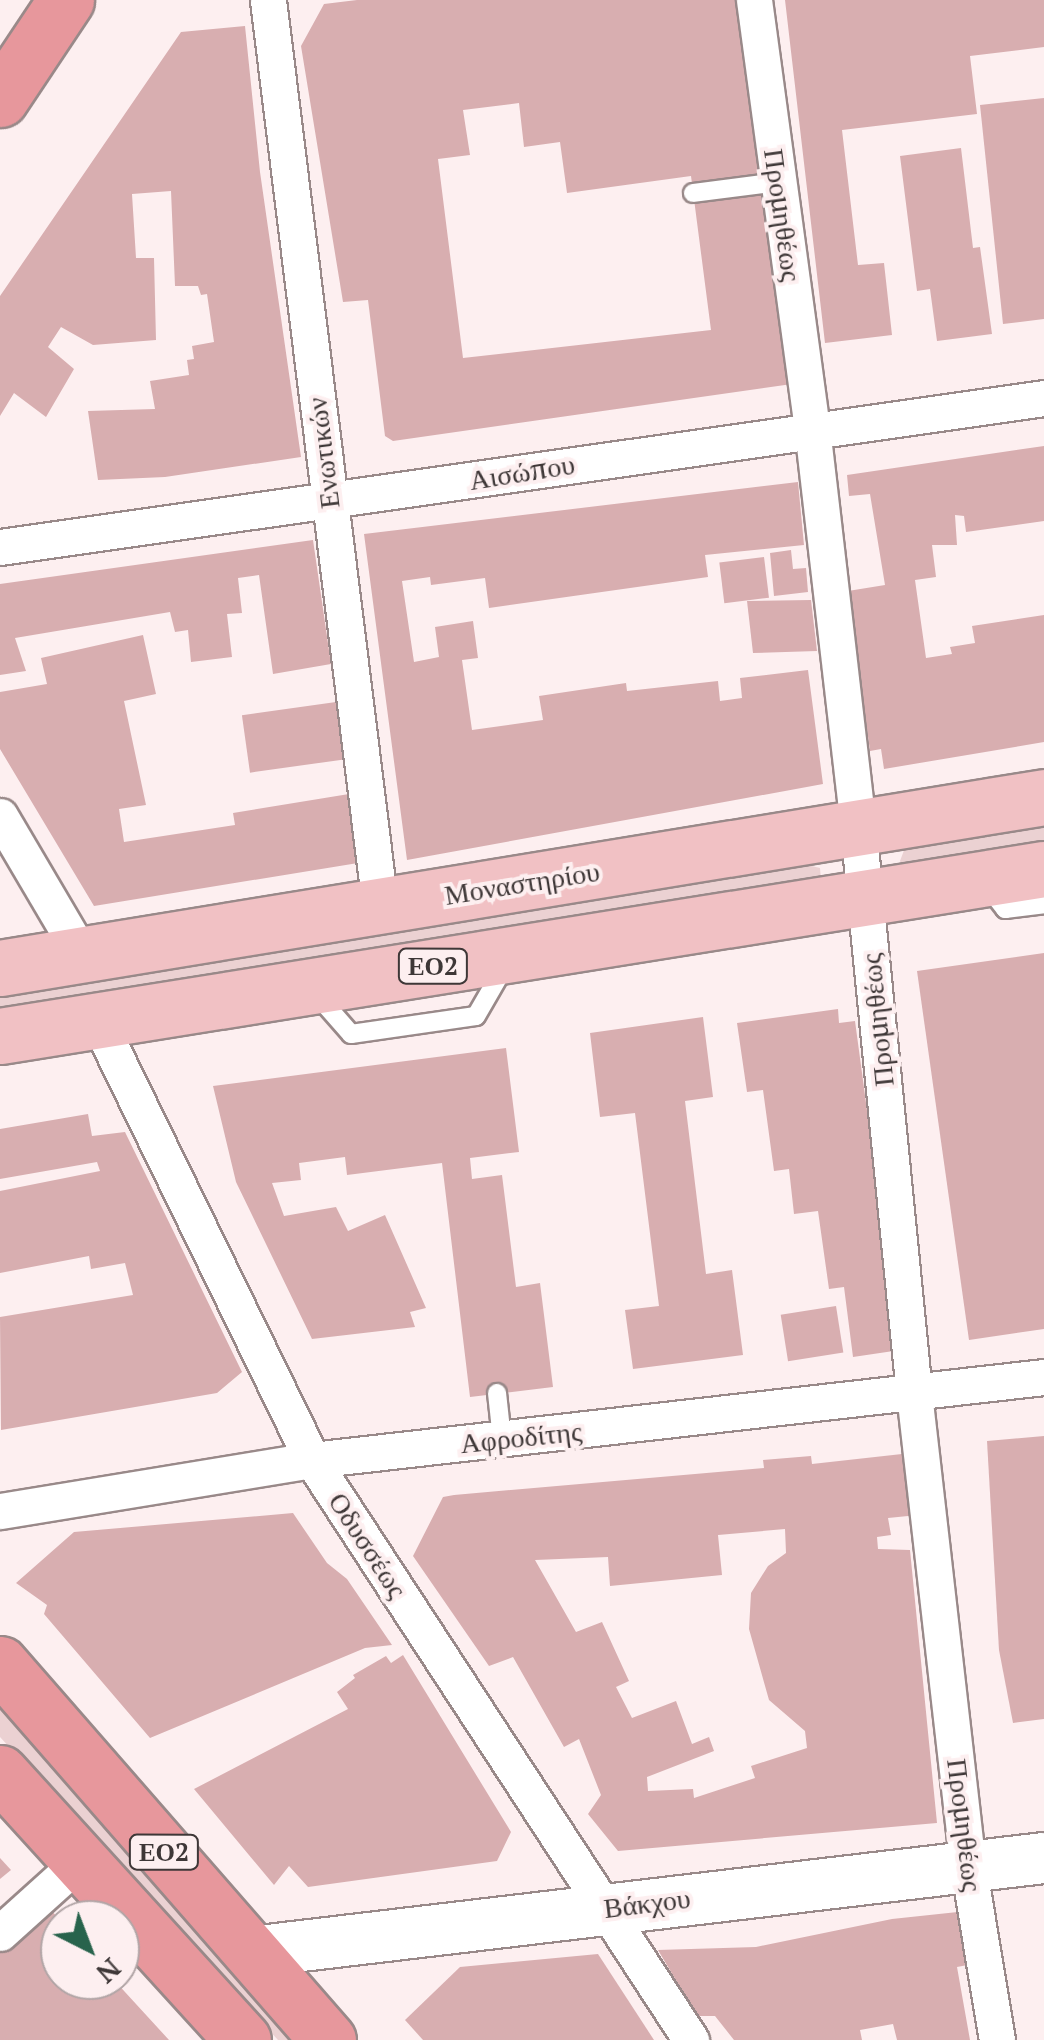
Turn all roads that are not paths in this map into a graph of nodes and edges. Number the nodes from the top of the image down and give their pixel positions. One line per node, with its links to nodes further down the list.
1 (66, 0): 4 (highway)
2 (268, 0): 9 (street, Ενωτικών)
3 (754, 0): 5 (street, Προμηθέως)
4 (0, 99)
5 (779, 182): 6 (lane); 8 (street, Προμηθέως)
6 (693, 193)
7 (1044, 398): 8 (street, Αισώπου)
8 (812, 428): 9 (street, Αισώπου); 13 (street, Προμηθέως)
9 (328, 502): 10 (street, Αισώπου); 18 (street, Ενωτικών)
10 (0, 547)
11 (1044, 797): 13 (main road, Μοναστηρίου)
12 (0, 816): 19 (street)
13 (858, 828): 16 (street, Προμηθέως); 18 (main road, Μοναστηρίου)
14 (1044, 869): 15 (main road, ΕΟ2)
15 (981, 879): 16 (main road, ΕΟ2); 17 (lane)
16 (865, 896): 21 (main road, ΕΟ2); 25 (street, Προμηθέως)
17 (1044, 904)
18 (380, 906): 19 (main road, Μοναστηρίου)
19 (82, 955): 20 (main road, Μοναστηρίου)
20 (0, 968)
21 (98, 1021): 22 (main road, ΕΟ2); 27 (street, Οδυσσέως)
22 (0, 1036)
23 (1044, 1378): 25 (street, Αφροδίτης)
24 (497, 1393): 26 (lane)
25 (914, 1393): 26 (street, Αφροδίτης); 33 (street, Προμηθέως)
26 (502, 1439): 27 (street, Αφροδίτης)
27 (312, 1460): 28 (street, Αφροδίτης); 34 (street, Οδυσσέως)
28 (0, 1510)
29 (0, 1664): 36 (highway, ΕΟ2)
30 (0, 1773): 32 (highway, ΕΟ2)
31 (1044, 1858): 33 (street, Βάκχου)
32 (80, 1861): 35 (street); 37 (highway, ΕΟ2)
33 (968, 1865): 34 (street, Βάκχου); 40 (street, Προμηθέως)
34 (608, 1908): 36 (street, Βάκχου); 39 (street, Οδυσσέως)
35 (0, 1934)
36 (251, 1952): 38 (highway, ΕΟ2)
37 (243, 2040)
38 (328, 2040)
39 (691, 2040)
40 (997, 2040)

